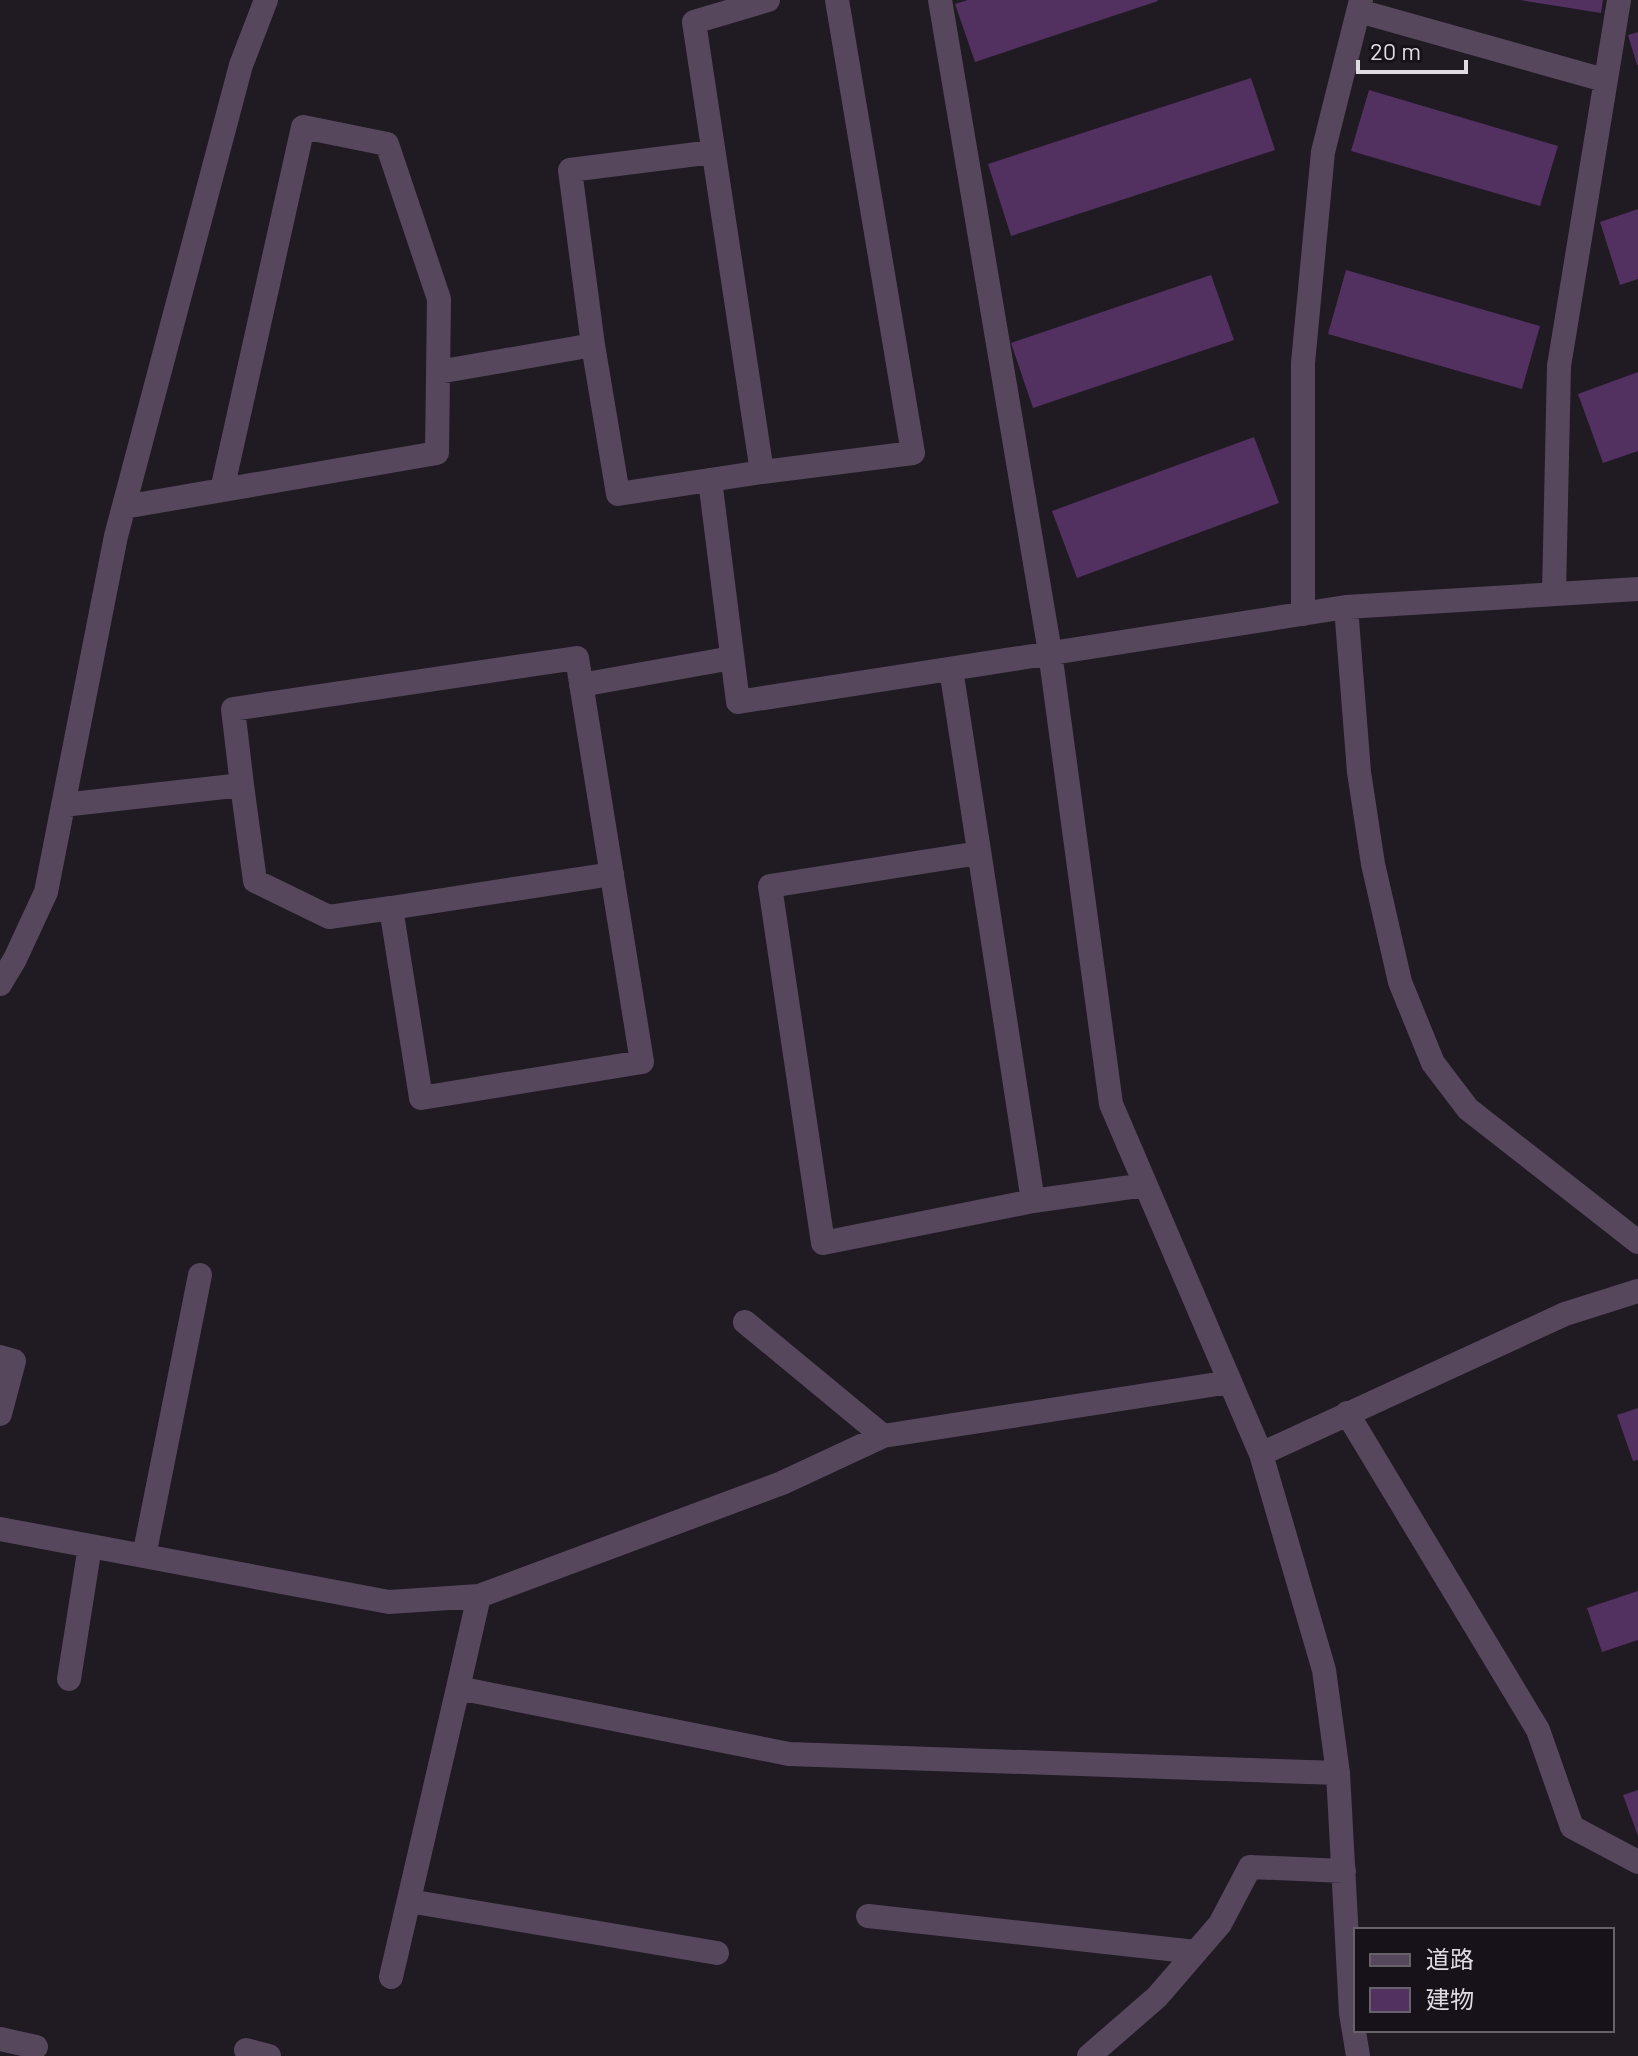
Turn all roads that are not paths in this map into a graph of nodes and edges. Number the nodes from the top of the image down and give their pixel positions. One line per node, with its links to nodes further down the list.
1 (266, 0): 14 (street)
2 (768, 0): 8 (street)
3 (837, 0): 11 (street)
4 (940, 0): 19 (street)
5 (1619, 0): 7 (street)
6 (1360, 5): 7 (street); 18 (street)
7 (1604, 80): 16 (street)
8 (713, 152): 9 (street); 11 (street)
9 (593, 345): 10 (street); 12 (street)
10 (438, 372): 13 (street); 13 (street)
11 (762, 472): 12 (street)
12 (710, 480): 20 (street)
13 (222, 490): 14 (street)
14 (124, 507): 24 (street)
15 (1638, 589): 16 (street)
16 (1554, 593): 17 (street)
17 (1346, 607): 18 (street); 31 (street)
18 (1303, 614): 19 (street)
19 (1050, 652): 21 (street); 29 (street)
20 (732, 658): 21 (street); 22 (street)
21 (951, 669): 25 (street)
22 (581, 685): 23 (street); 26 (street)
23 (242, 785): 24 (street); 27 (street)
24 (63, 805): 28 (street)
25 (979, 853): 30 (street); 30 (street)
26 (612, 874): 27 (street); 27 (street)
27 (391, 908)
28 (0, 984)
29 (1145, 1185): 30 (street); 36 (street)
30 (1033, 1201)
31 (1638, 1242)
32 (200, 1275): 43 (street)
33 (1638, 1291): 37 (street)
34 (745, 1322): 39 (street)
35 (0, 1357): 38 (street)
36 (1230, 1382): 39 (street); 40 (street)
37 (1347, 1413): 40 (street); 48 (street)
38 (0, 1414)
39 (883, 1436): 44 (street)
40 (1261, 1454): 47 (street)
41 (0, 1529): 42 (street)
42 (90, 1546): 43 (street); 45 (street)
43 (144, 1556): 44 (street)
44 (479, 1596): 46 (street)
45 (69, 1679)
46 (458, 1688): 47 (street); 50 (street)
47 (1338, 1773): 49 (street)
48 (1638, 1862)
49 (1344, 1871): 52 (street); 55 (street)
50 (409, 1901): 53 (street); 54 (street)
51 (868, 1916): 52 (street)
52 (1196, 1952): 59 (street)
53 (717, 1953)
54 (391, 1977)
55 (1354, 2031)
56 (1354, 2032): 60 (street)
57 (0, 2039): 58 (street)
58 (36, 2047)
59 (1089, 2056)
60 (1358, 2056)

